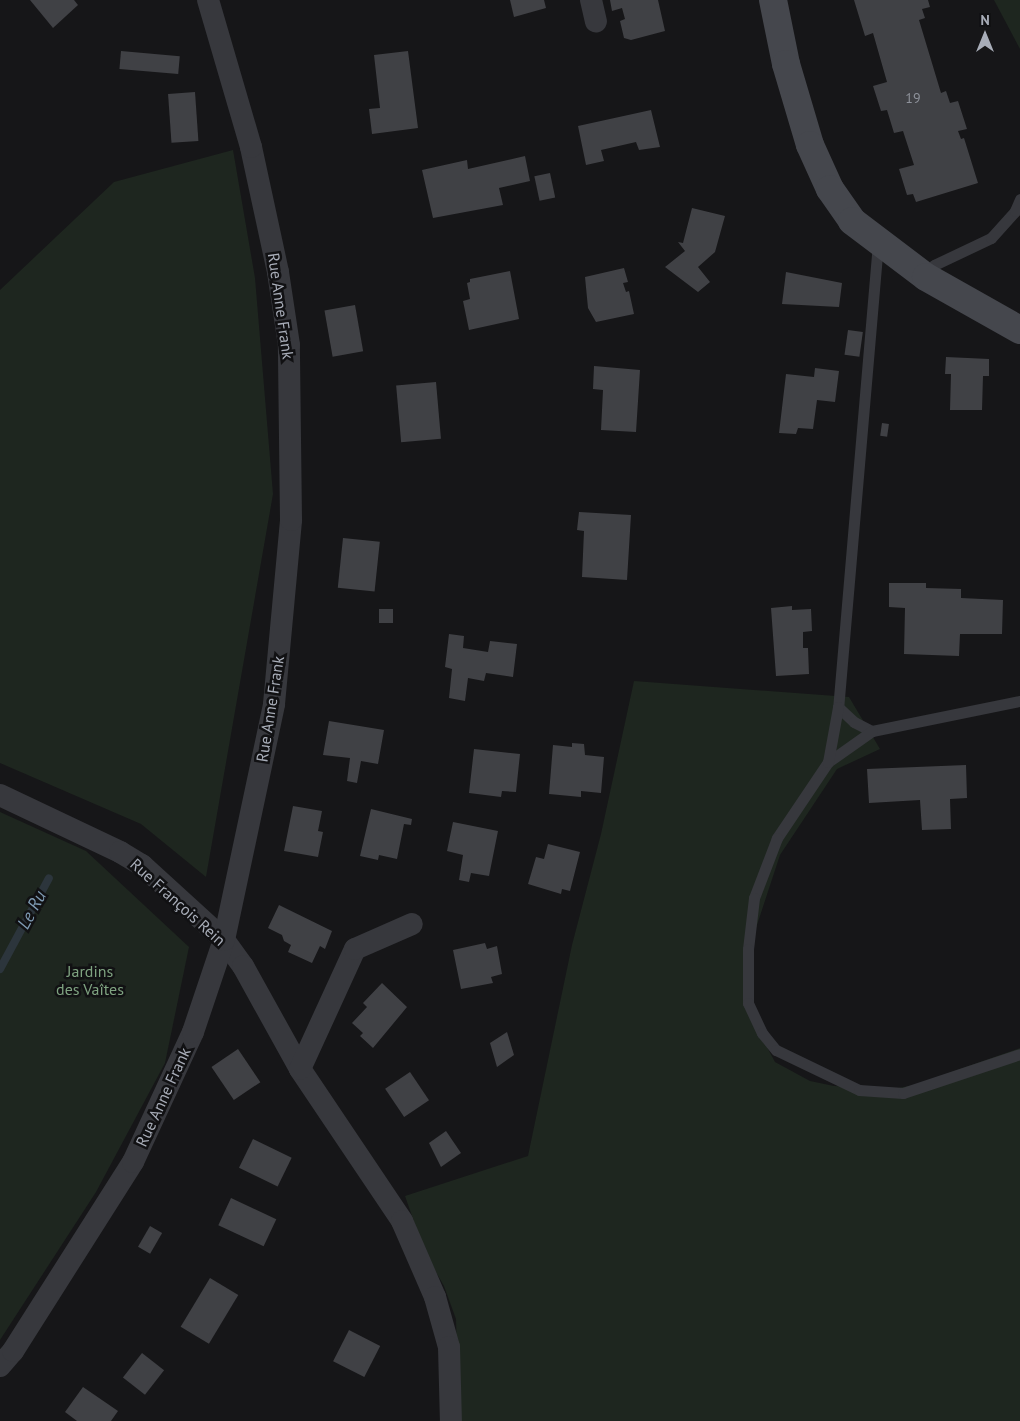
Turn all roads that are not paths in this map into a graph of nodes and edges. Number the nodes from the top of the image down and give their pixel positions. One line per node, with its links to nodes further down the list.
1 (208, 0): 13 (street, Rue Anne Frank)
2 (773, 0): 4 (street)
3 (1020, 199): 5 (lane)
4 (878, 241): 5 (street); 8 (lane)
5 (926, 277): 6 (street)
6 (1020, 330)
7 (1020, 701): 9 (lane)
8 (838, 707): 9 (lane); 10 (lane)
9 (872, 731): 10 (lane)
10 (828, 762): 14 (lane)
11 (0, 795): 13 (street, Rue François Rein)
12 (412, 924): 15 (street)
13 (224, 940): 15 (street, Rue François Rein); 16 (street, Rue Anne Frank)
14 (1020, 1054)
15 (300, 1069): 17 (street, Rue François Rein)
16 (0, 1366)
17 (451, 1421)

